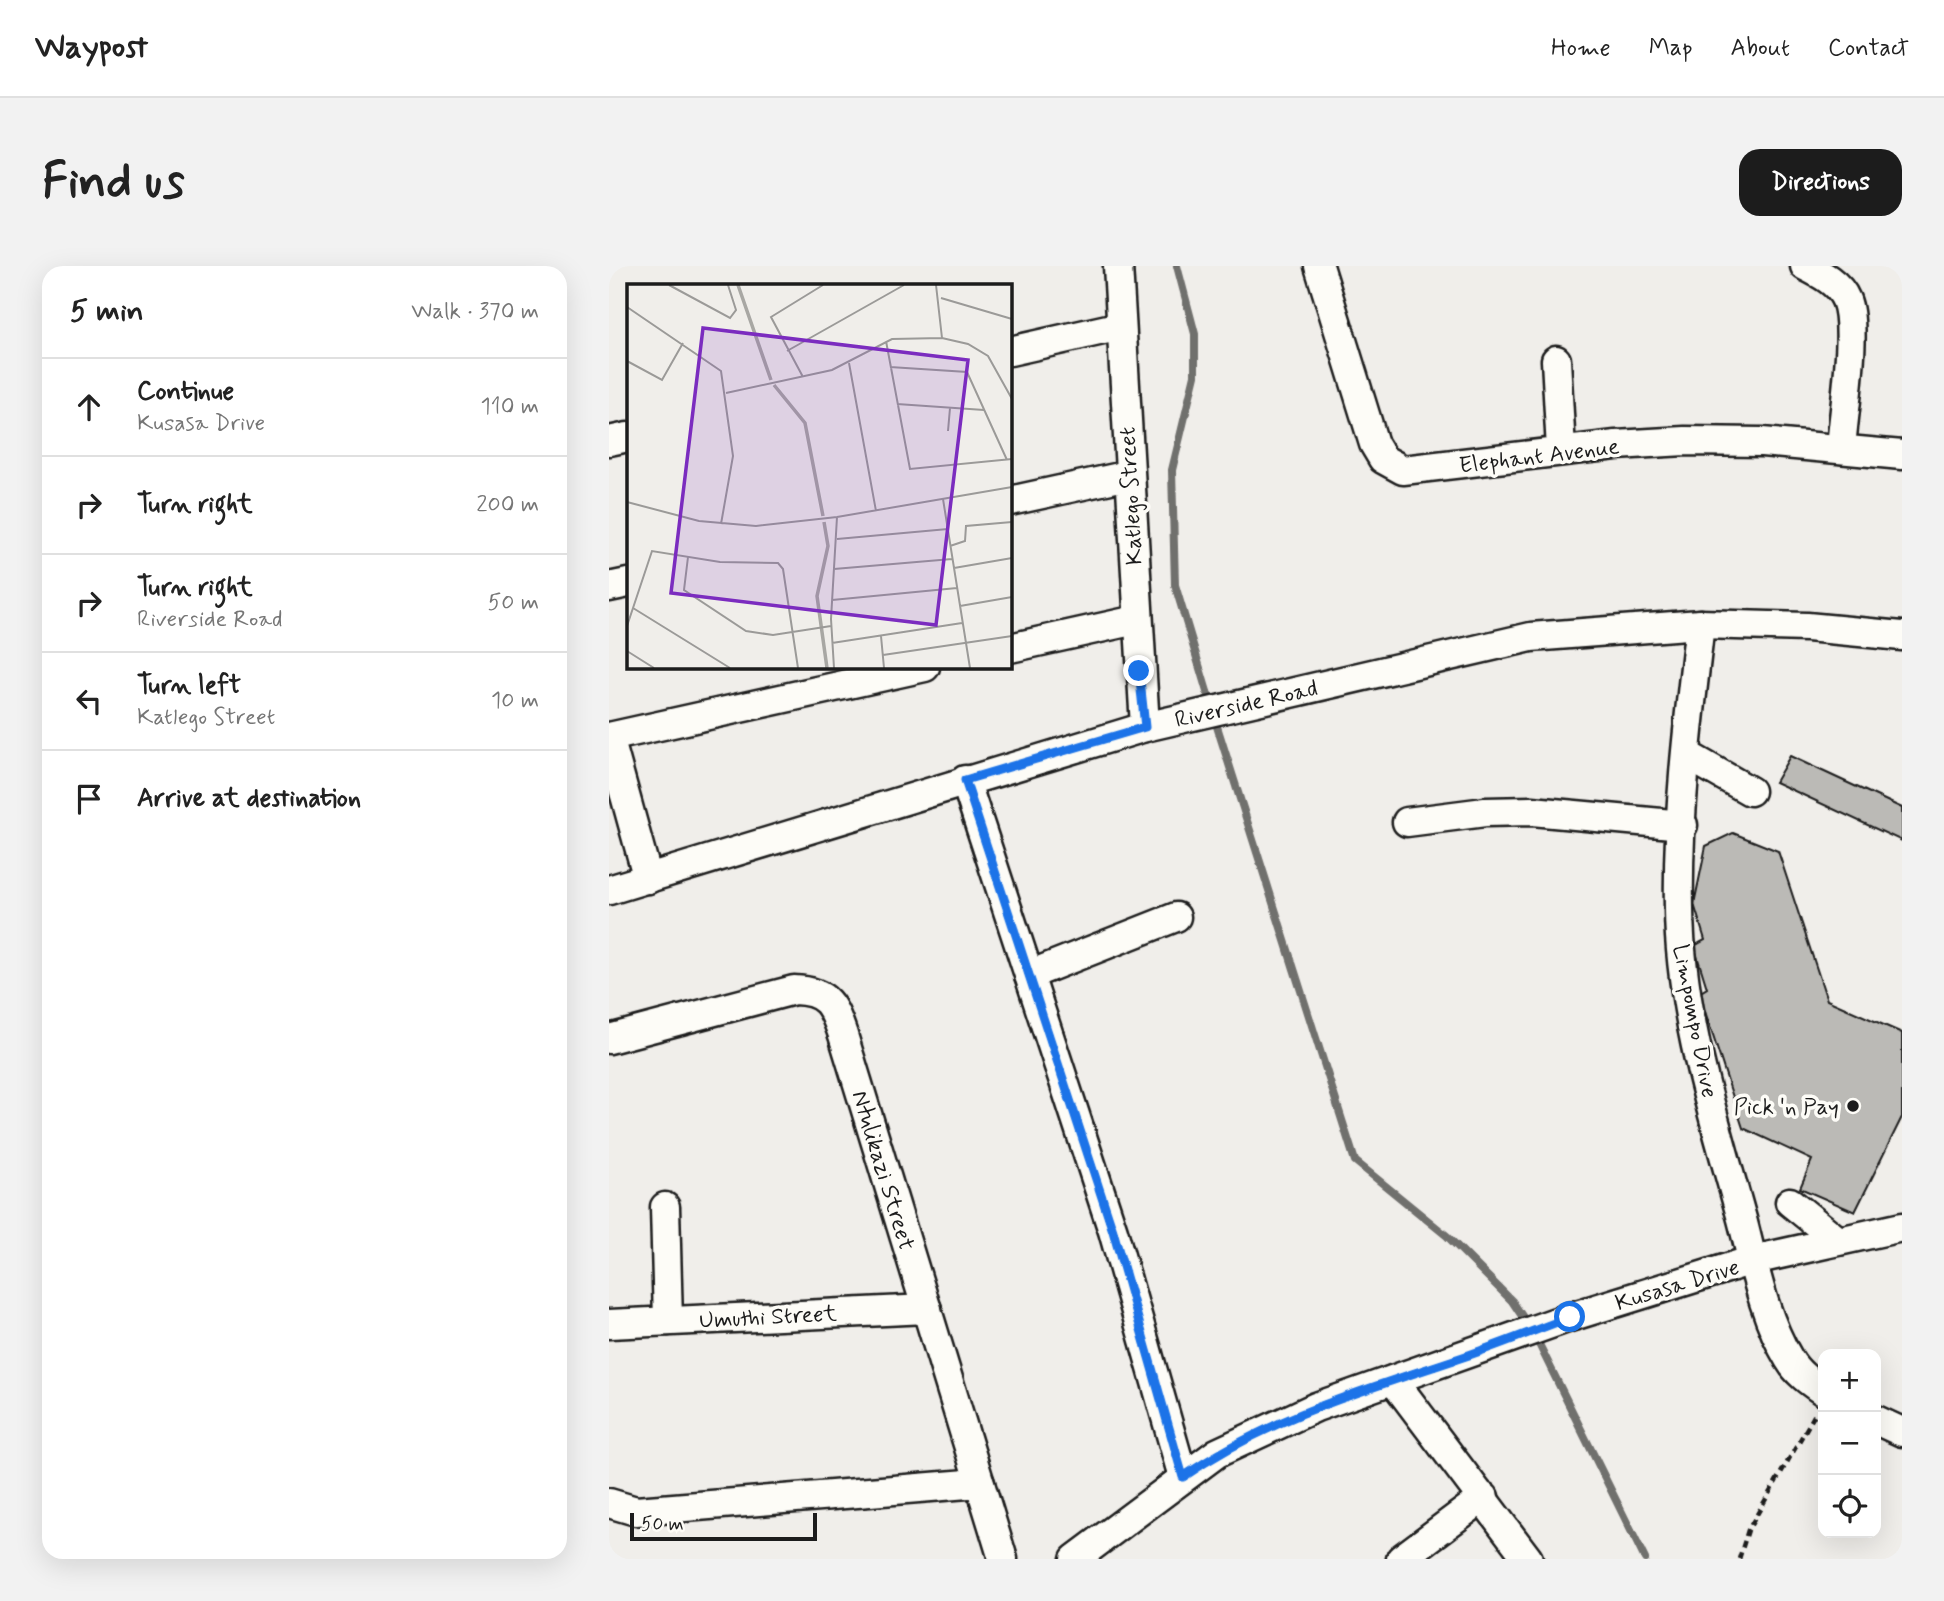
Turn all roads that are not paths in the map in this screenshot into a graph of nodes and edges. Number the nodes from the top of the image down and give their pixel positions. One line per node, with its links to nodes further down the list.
1 (1118, 266): 4 (street, Katlego Street)
2 (1319, 266): 10 (street, Elephant Avenue)
3 (1805, 266): 9 (street)
4 (1121, 326): 5 (street); 12 (street, Katlego Street)
5 (1011, 351)
6 (1556, 360): 10 (street)
7 (627, 437): 8 (street)
8 (609, 441)
9 (1841, 449): 10 (street, Elephant Avenue); 11 (street, Elephant Avenue)
10 (1561, 450)
11 (1902, 455)
12 (1129, 475): 13 (street); 16 (street, Katlego Street)
13 (1011, 501)
14 (627, 583): 15 (street)
15 (609, 587)
16 (1136, 620): 19 (street); 21 (street, Katlego Street)
17 (1700, 624): 18 (street, Riverside Road); 21 (street, Riverside Road); 23 (street, Limpompo Drive)
18 (1902, 636)
19 (1011, 648)
20 (920, 668): 22 (street)
21 (1145, 727): 24 (street, Riverside Road)
22 (609, 737): 28 (street)
23 (1687, 755): 25 (street); 27 (street, Limpompo Drive)
24 (965, 780): 28 (street, Riverside Road); 31 (street)
25 (1750, 791)
26 (1407, 822): 27 (street)
27 (1683, 825): 37 (street, Limpompo Drive)
28 (648, 879): 29 (street, Riverside Road)
29 (609, 890)
30 (1176, 917): 31 (street)
31 (1029, 975): 45 (street)
32 (609, 1039): 38 (street, Ntulikazi Street)
33 (1790, 1202): 36 (street)
34 (665, 1207): 39 (street)
35 (1902, 1227): 36 (street, Kusasa Drive)
36 (1837, 1241): 37 (street, Kusasa Drive)
37 (1753, 1261): 41 (street, Kusasa Drive); 42 (street, Limpompo Drive)
38 (927, 1309): 39 (street, Umuthi Street); 46 (street, Ntulikazi Street)
39 (668, 1321): 40 (street, Umuthi Street)
40 (609, 1324)
41 (1393, 1380): 45 (street, Kusasa Drive); 47 (street)
42 (1818, 1398)
43 (1881, 1422): 44 (street)
44 (1902, 1432)
45 (1183, 1477): 50 (street, Kusasa Drive)
46 (980, 1483): 48 (street); 49 (street, Ntulikazi Street)
47 (1484, 1497): 51 (street); 52 (street)
48 (609, 1503)
49 (1003, 1559)
50 (1075, 1559)
51 (1401, 1559)
52 (1528, 1559)

